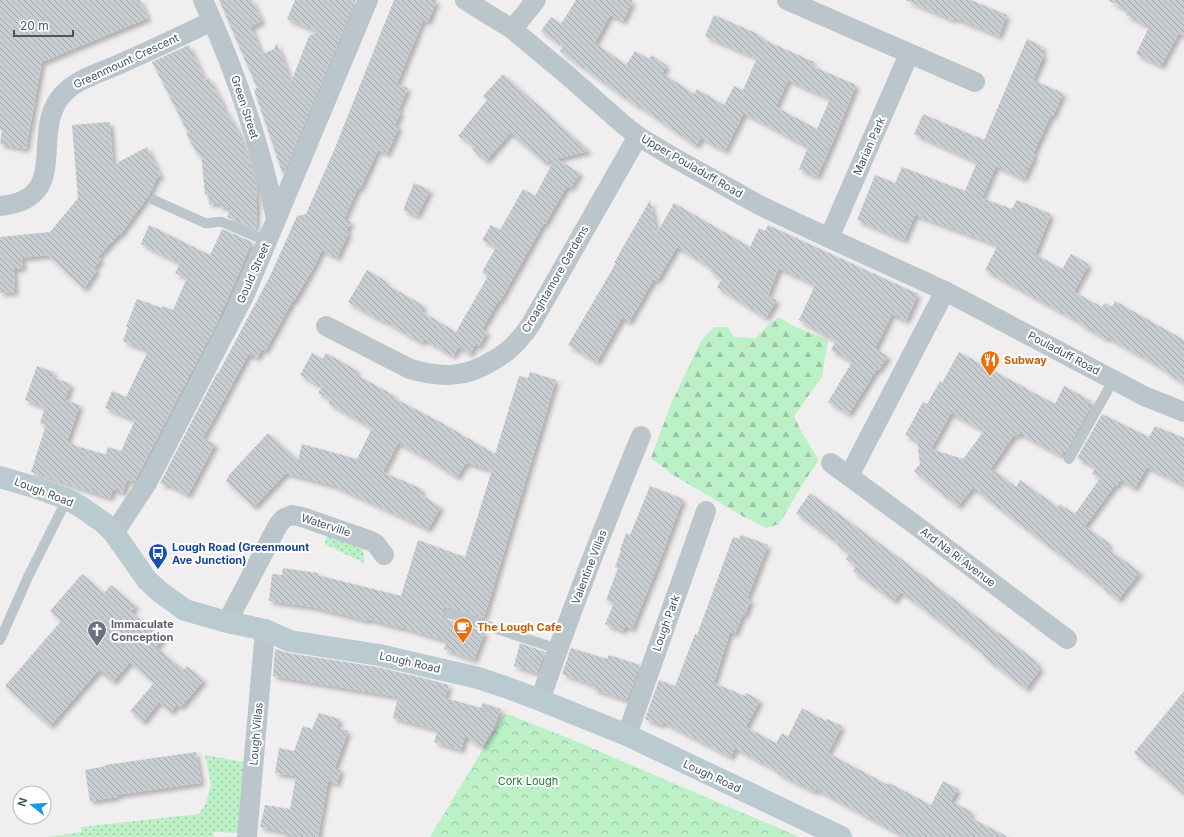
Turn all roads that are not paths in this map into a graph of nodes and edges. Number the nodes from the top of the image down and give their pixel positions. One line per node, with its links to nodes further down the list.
1 (203, 0): 6 (street, Green Street)
2 (368, 0): 13 (street, Gould Street)
3 (465, 0): 7 (street, Upper Pouladuff Road)
4 (536, 0): 7 (street)
5 (787, 0): 8 (street)
6 (212, 21): 12 (street, Greenmount Crescent); 13 (street, Green Street)
7 (512, 29): 10 (street, Upper Pouladuff Road)
8 (909, 54): 9 (street); 14 (street, Marian Park)
9 (975, 82)
10 (638, 136): 14 (street, Upper Pouladuff Road); 17 (street, Croaghtamore Gardens)
11 (154, 200): 15 (lane)
12 (0, 206)
13 (276, 219): 15 (street, Gould Street)
14 (829, 238): 16 (street, Upper Pouladuff Road)
15 (267, 241): 27 (street, Gould Street)
16 (944, 291): 18 (street, Pouladuff Road); 23 (street)
17 (326, 326)
18 (1114, 379): 19 (street, Pouladuff Road); 21 (lane)
19 (1184, 412)
20 (641, 436): 34 (street, Valentine Villas)
21 (1069, 459)
22 (831, 463): 23 (street, Ard Na Ri Avenue)
23 (849, 476): 32 (street, Ard Na Ri Avenue)
24 (0, 477): 25 (street, Lough Road)
25 (67, 499): 27 (street, Lough Road); 33 (lane)
26 (706, 511): 36 (street, Lough Park)
27 (114, 533): 30 (street, Lough Road)
28 (384, 555): 30 (street, Waterville)
29 (448, 614): 34 (lane)
30 (227, 622): 31 (street, Lough Road)
31 (265, 630): 35 (street, Lough Road); 37 (street, Lough Villas)
32 (1067, 639)
33 (0, 640)
34 (558, 649): 35 (street, Valentine Villas)
35 (540, 700): 36 (street, Lough Road)
36 (627, 735): 38 (street, Lough Road)
37 (247, 837)
38 (841, 837)

